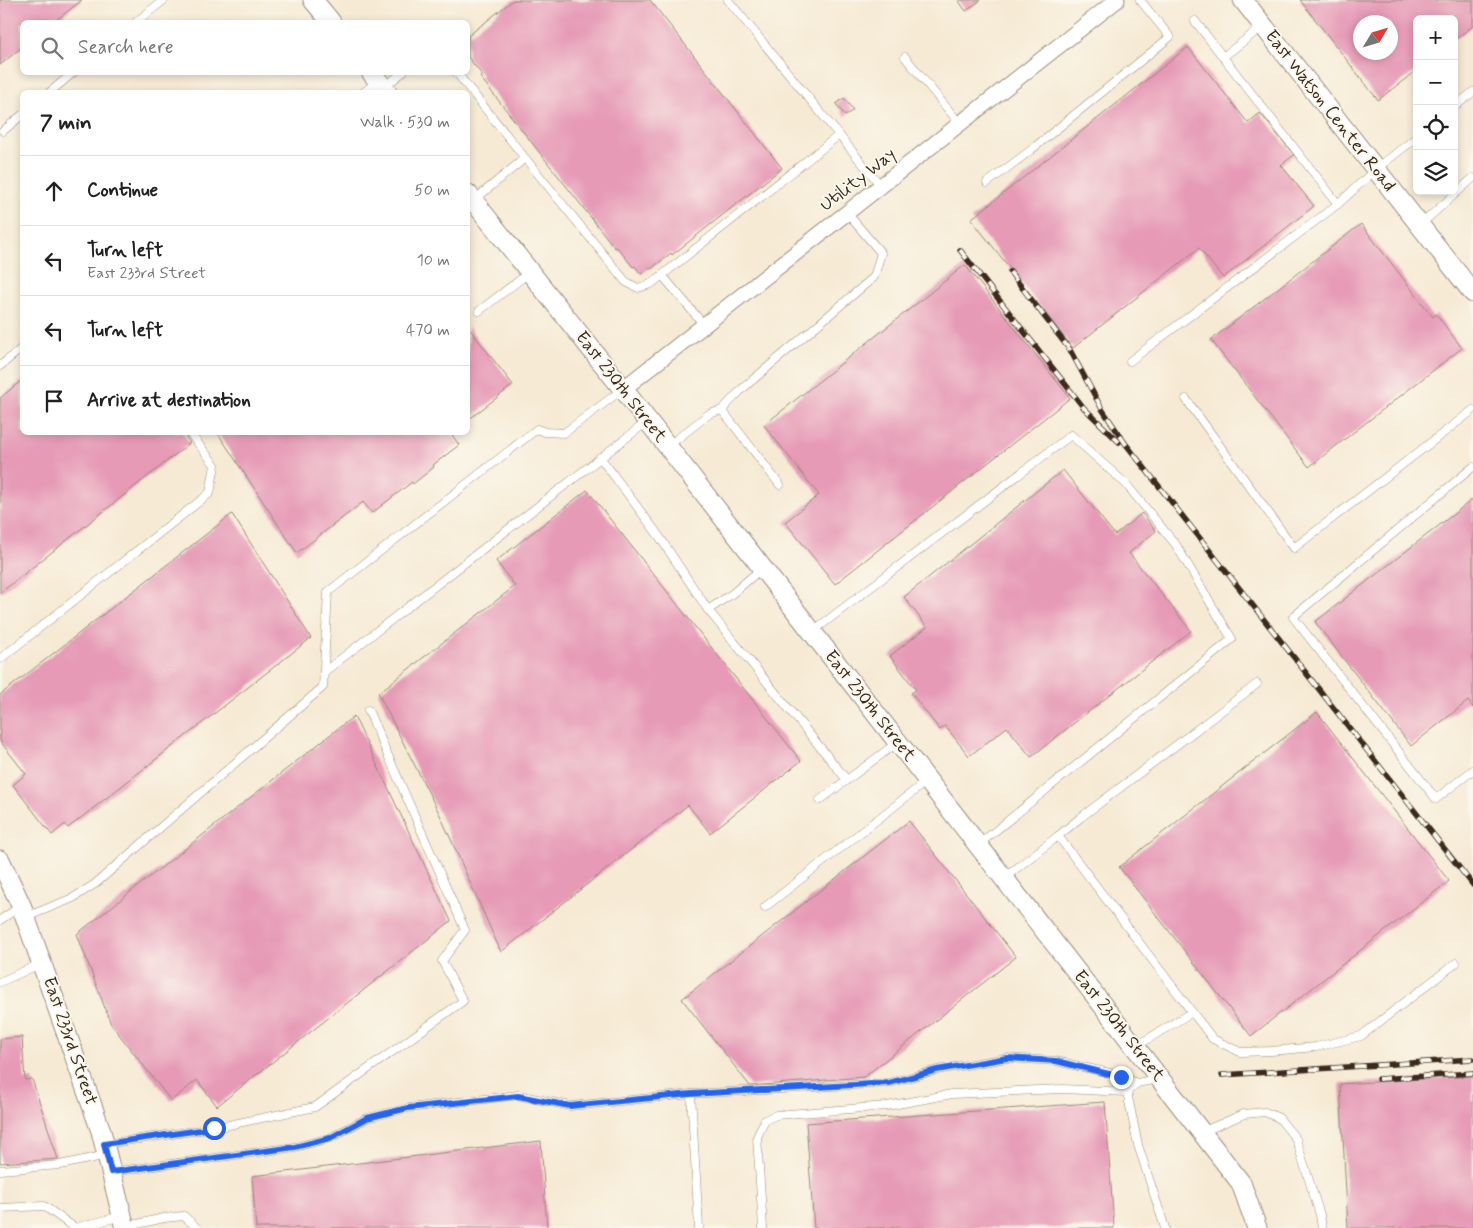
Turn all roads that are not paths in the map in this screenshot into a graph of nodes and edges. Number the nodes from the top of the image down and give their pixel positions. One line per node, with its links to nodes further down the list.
1 (164, 0): 7 (lane)
2 (313, 0): 8 (street)
3 (728, 0): 23 (lane)
4 (1117, 0): 21 (street, Utility Way)
5 (1140, 0): 28 (lane)
6 (1243, 0): 10 (street, East Watson Center Road)
7 (139, 20)
8 (329, 20)
9 (1195, 21): 12 (lane)
10 (1263, 26): 12 (lane); 26 (street, East Watson Center Road)
11 (905, 57): 21 (lane)
12 (1223, 57): 31 (lane)
13 (70, 75): 17 (lane)
14 (397, 75): 16 (lane)
15 (458, 75): 25 (lane)
16 (376, 85)
17 (52, 90)
18 (1473, 92): 19 (lane)
19 (1455, 105)
20 (20, 117): 22 (lane)
21 (960, 124): 29 (street, Utility Way)
22 (3, 131)
23 (839, 135): 29 (lane); 35 (lane)
24 (1413, 140): 26 (lane)
25 (525, 158): 30 (lane); 35 (lane)
26 (1376, 169): 31 (lane); 33 (street, East Watson Center Road)
27 (1473, 178): 33 (lane)
28 (987, 183)
29 (881, 186): 32 (street, Utility Way)
30 (470, 197): 34 (street, East 230th Street)
31 (1338, 204): 40 (lane)
32 (847, 213): 38 (street, Utility Way); 44 (lane)
33 (1420, 226): 36 (street, East Watson Center Road)
34 (530, 272): 37 (lane); 42 (street, East 230th Street)
35 (662, 275): 38 (lane)
36 (1473, 293)
37 (479, 312)
38 (704, 325): 42 (street, Utility Way)
39 (20, 350): 41 (lane)
40 (1130, 361)
41 (0, 366)
42 (623, 389): 46 (street, East 230th Street); 56 (lane)
43 (1186, 399): 45 (lane)
44 (722, 410): 48 (lane); 51 (lane)
45 (1473, 410)
46 (648, 421): 48 (street, East 230th Street); 49 (lane)
47 (191, 435): 55 (lane)
48 (668, 446): 52 (street, East 230th Street)
49 (600, 457): 53 (lane); 56 (lane)
50 (1473, 466): 60 (lane)
51 (780, 485)
52 (762, 568): 53 (lane); 54 (street, East 230th Street)
53 (708, 610): 61 (lane)
54 (812, 632): 59 (street, East 230th Street); 65 (lane)
55 (0, 659)
56 (324, 672): 69 (lane)
57 (1257, 684): 64 (lane)
58 (368, 710): 81 (lane)
59 (898, 742): 61 (lane); 62 (street, East 230th Street)
60 (1473, 770)
61 (847, 780): 63 (lane)
62 (928, 780): 65 (street, East 230th Street); 68 (lane)
63 (820, 800)
64 (1058, 836): 67 (lane); 74 (lane)
65 (978, 844): 67 (street, East 230th Street)
66 (0, 860): 69 (street, East 233rd Street)
67 (1004, 878): 75 (street, East 230th Street)
68 (765, 906)
69 (24, 911): 70 (lane); 71 (street, East 233rd Street)
70 (0, 920)
71 (42, 963): 73 (lane); 81 (street, East 233rd Street)
72 (1456, 963): 74 (lane)
73 (0, 982)
74 (1192, 1012): 75 (lane)
75 (1136, 1047): 76 (street, East 230th Street)
76 (1160, 1078): 77 (lane); 80 (street, East 230th Street)
77 (1137, 1083): 78 (lane); 79 (lane)
78 (1127, 1092): 87 (lane); 88 (lane)
79 (691, 1094): 81 (lane); 86 (lane)
80 (1202, 1132): 89 (street, East 230th Street); 90 (lane)
81 (108, 1157): 82 (lane); 84 (street, East 233rd Street)
82 (0, 1170)
83 (0, 1208): 84 (lane)
84 (124, 1224): 85 (lane)
85 (197, 1228)
86 (699, 1228)
87 (763, 1228)
88 (1166, 1228)
89 (1257, 1228)
90 (1322, 1228)

